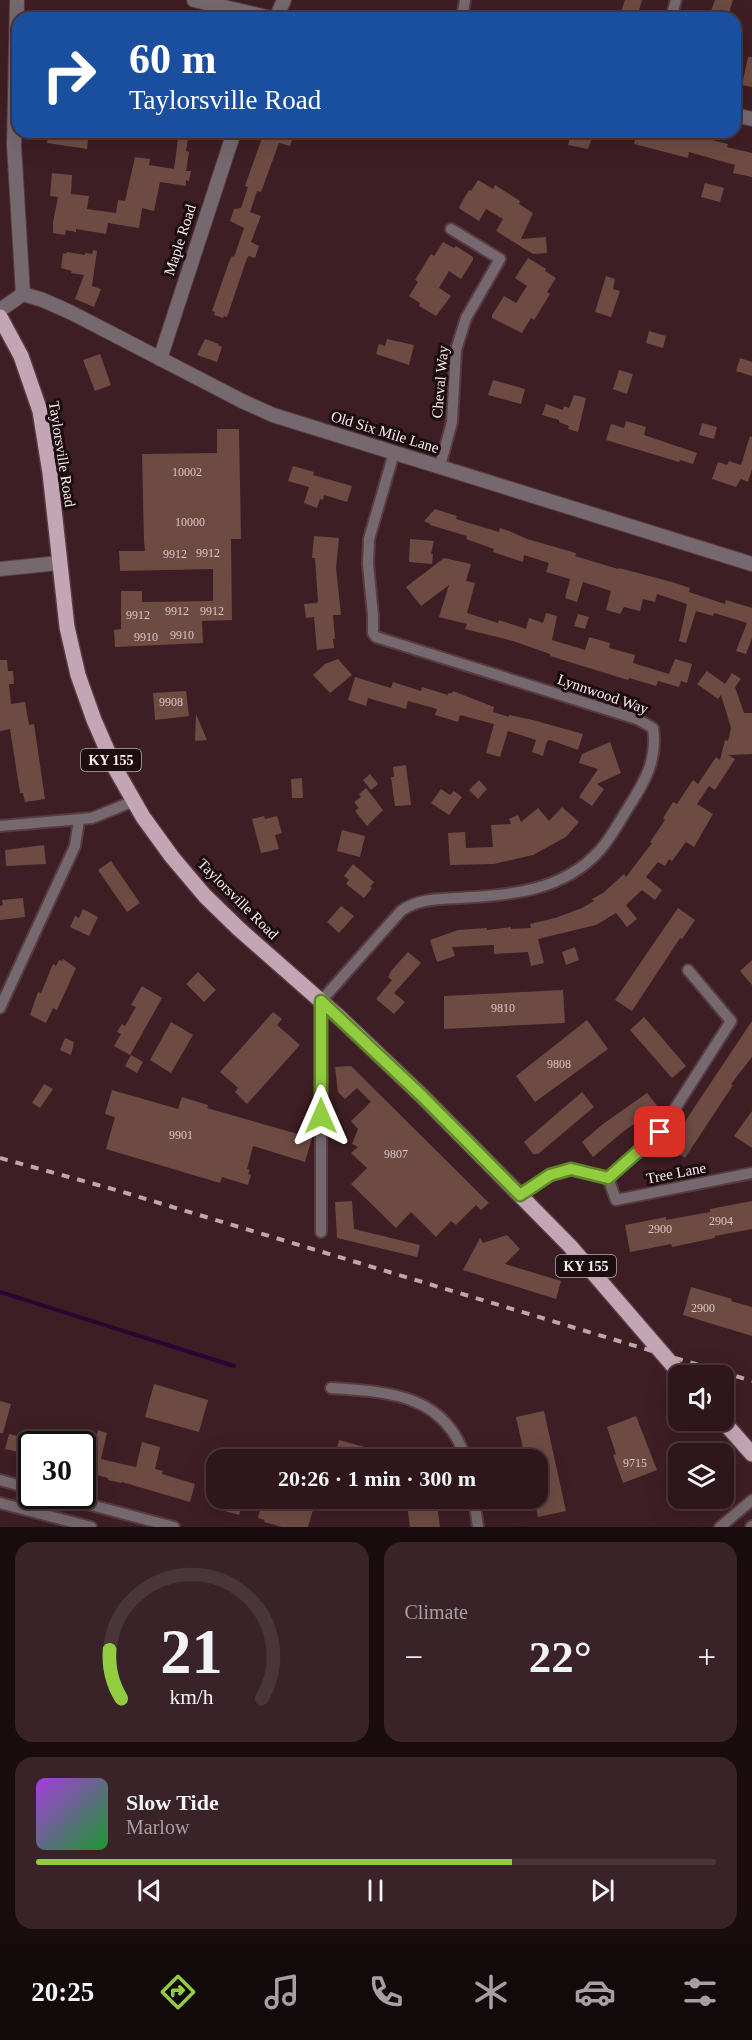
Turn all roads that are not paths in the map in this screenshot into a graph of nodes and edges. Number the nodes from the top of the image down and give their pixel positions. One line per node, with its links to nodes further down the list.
1 (194, 0): 2 (street)
2 (245, 12)
3 (14, 138): 6 (street)
4 (232, 138): 9 (street, Maple Road)
5 (452, 229): 11 (street, Cheval Way)
6 (23, 294): 7 (street); 9 (street, Old Six Mile Lane)
7 (0, 310)
8 (0, 317): 12 (main road, Taylorsville Road / KY 155)
9 (160, 359): 10 (street, Old Six Mile Lane)
10 (394, 453): 11 (street, Old Six Mile Lane); 19 (street, Lynnwood Way)
11 (440, 466): 13 (street, Old Six Mile Lane)
12 (59, 563): 14 (street); 15 (main road, Taylorsville Road / KY 155)
13 (752, 564)
14 (0, 569)
15 (134, 801): 16 (street); 19 (main road, Taylorsville Road / KY 155)
16 (79, 820): 17 (street); 20 (street)
17 (0, 826)
18 (688, 970): 22 (street)
19 (321, 1001): 23 (main road, Taylorsville Road / KY 155); 24 (street)
20 (0, 1008)
21 (752, 1173): 22 (street, Tree Lane)
22 (608, 1178): 23 (street)
23 (520, 1195): 25 (main road, Taylorsville Road / KY 155)
24 (321, 1232)
25 (673, 1365)
26 (331, 1388): 28 (street)
27 (732, 1431): 29 (main road)
28 (463, 1449)
29 (752, 1454)
30 (0, 1480): 31 (street)
31 (18, 1485)
32 (752, 1500): 40 (street)
33 (0, 1503): 37 (street)
34 (96, 1507): 36 (street)
35 (476, 1509): 39 (street)
36 (158, 1525): 38 (street)
37 (90, 1527)
38 (174, 1527)
39 (478, 1527)
40 (720, 1527)

